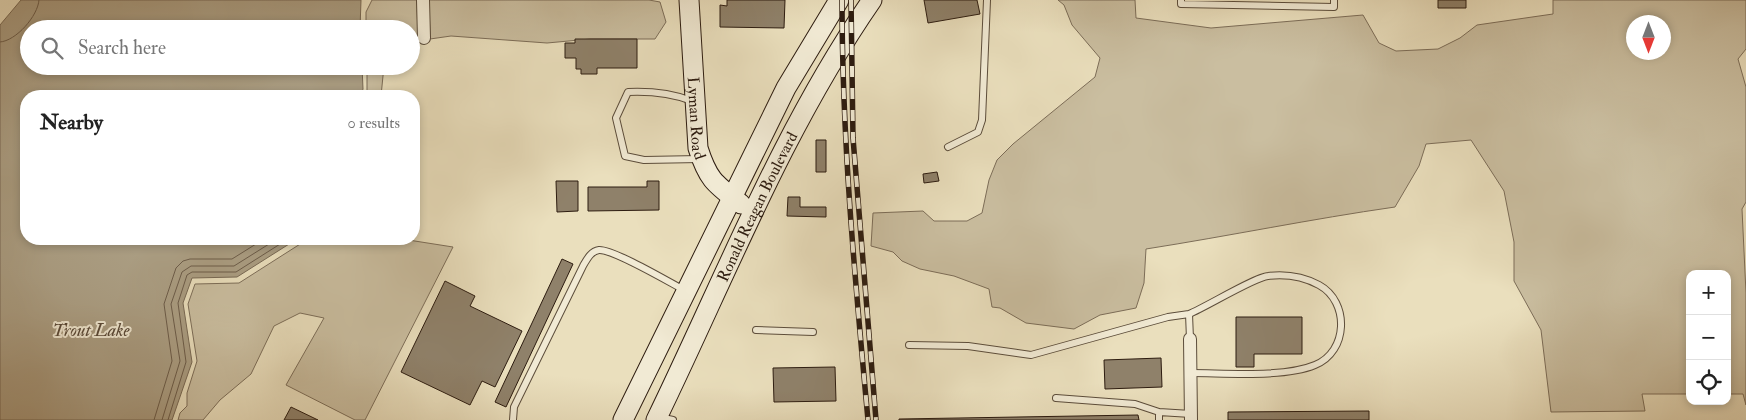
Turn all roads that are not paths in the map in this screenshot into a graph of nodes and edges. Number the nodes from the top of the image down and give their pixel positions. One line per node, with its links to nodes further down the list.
1 (423, 0): 8 (street)
2 (690, 0): 9 (main road, Lyman Road)
3 (839, 0): 12 (main road, Ronald Reagan Boulevard)
4 (872, 0): 13 (main road, Ronald Reagan Boulevard)
5 (986, 0): 10 (lane)
6 (1181, 0): 7 (lane)
7 (1334, 0)
8 (424, 38)
9 (695, 102): 11 (main road, Lyman Road); 11 (lane)
10 (948, 147)
11 (701, 159): 12 (main road, Lyman Road)
12 (732, 197): 13 (main road, Lyman Road); 14 (main road, Ronald Reagan Boulevard)
13 (752, 213): 24 (main road, Ronald Reagan Boulevard)
14 (687, 291): 25 (lane); 26 (main road, Ronald Reagan Boulevard)
15 (1190, 314): 18 (lane); 19 (lane); 20 (lane)
16 (756, 330): 17 (lane)
17 (813, 332)
18 (1190, 339): 20 (street)
19 (909, 345)
20 (1191, 373): 23 (street)
21 (1056, 398): 22 (lane)
22 (1159, 412): 23 (lane); 27 (lane)
23 (1191, 417)
24 (662, 419)
25 (513, 420)
26 (624, 420)
27 (1159, 420)

